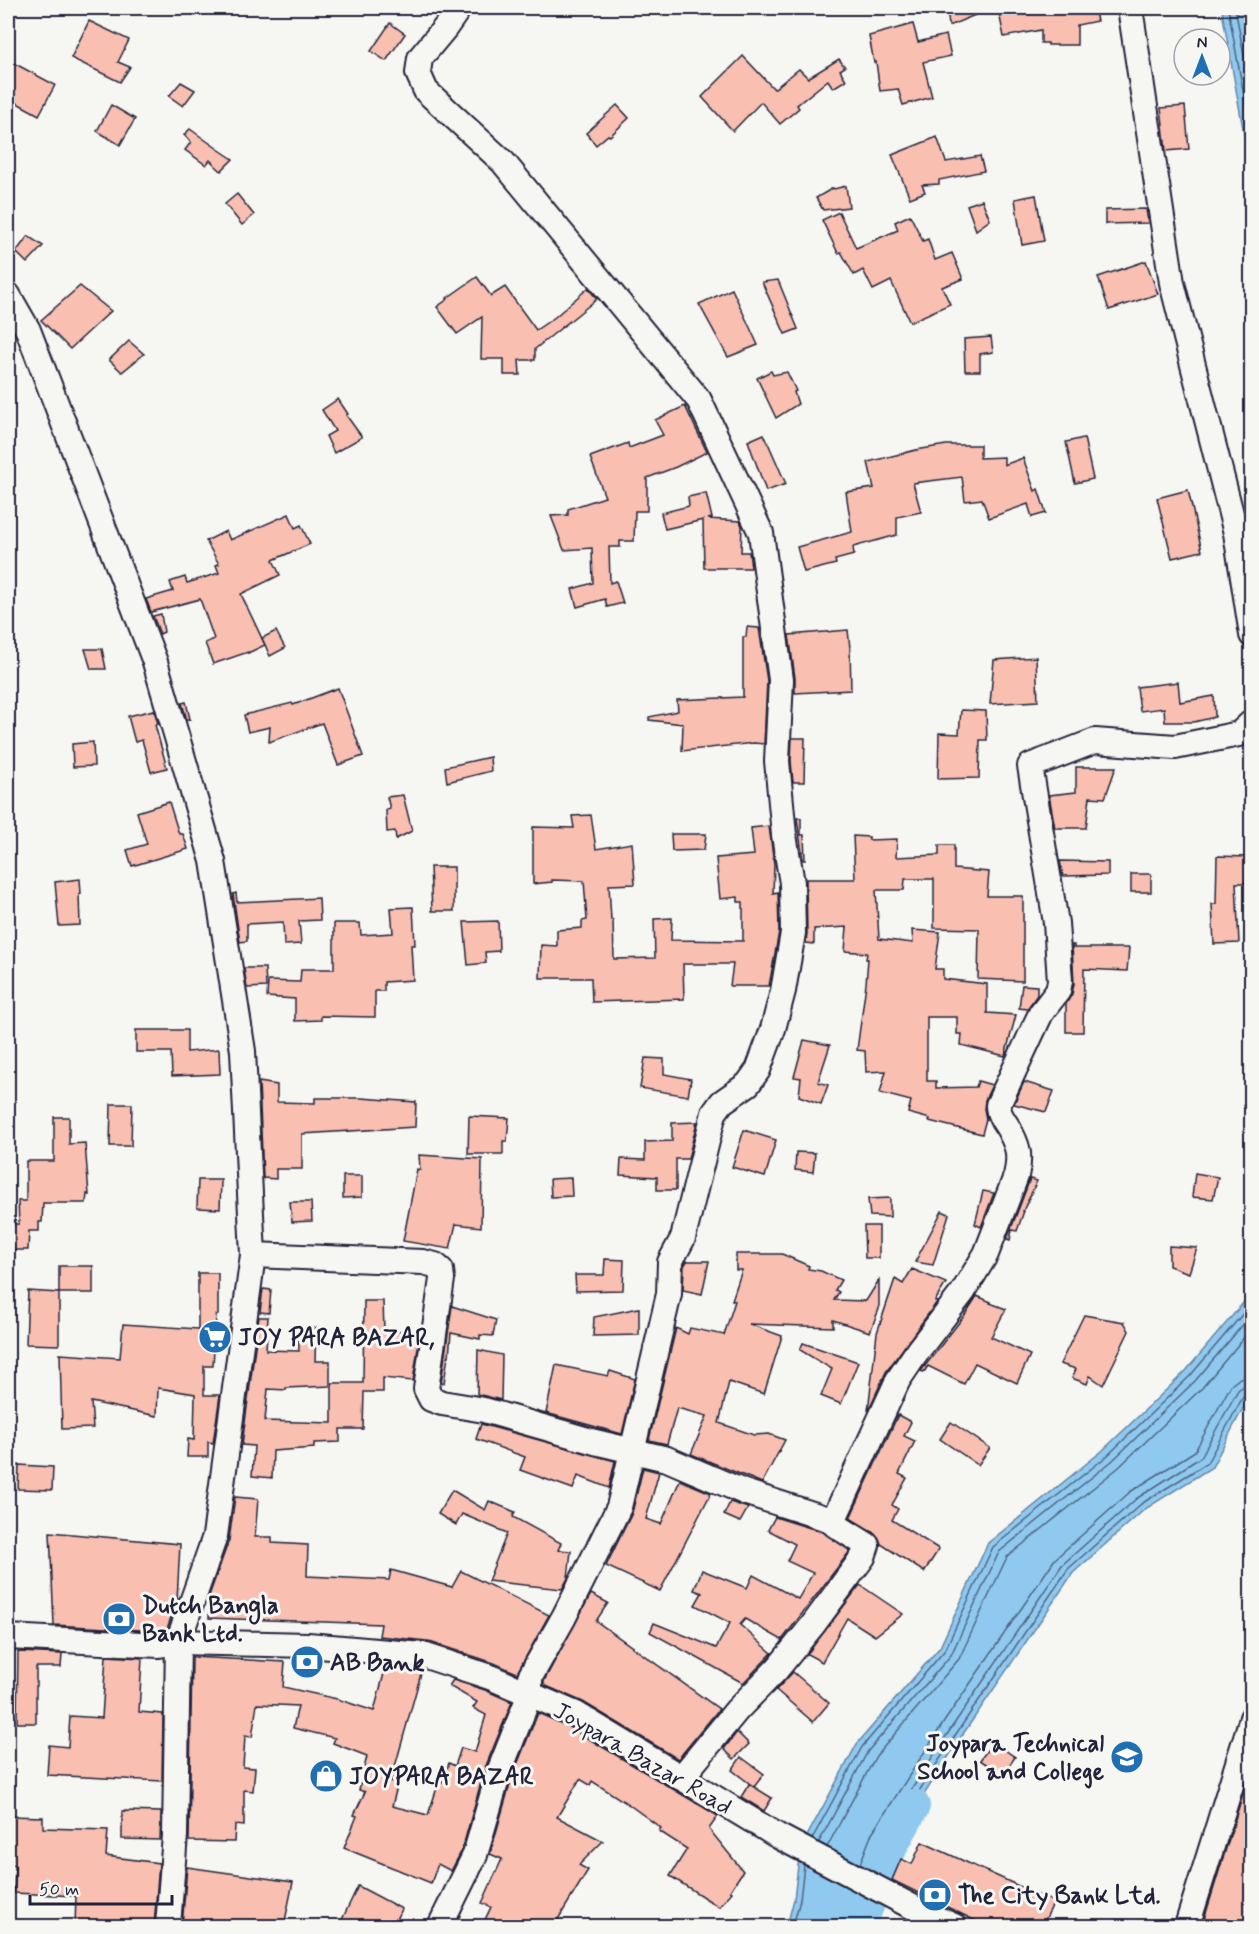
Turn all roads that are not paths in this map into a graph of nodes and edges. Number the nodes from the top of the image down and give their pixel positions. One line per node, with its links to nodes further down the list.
1 (459, 8): 7 (street)
2 (1130, 8): 4 (street)
3 (8, 295): 6 (street)
4 (1251, 635)
5 (1251, 722): 8 (street)
6 (253, 1255): 7 (street); 10 (street)
7 (632, 1450): 8 (street); 11 (street)
8 (834, 1521): 13 (street)
9 (8, 1636): 10 (street, Joypara Bazar Road)
10 (178, 1642): 11 (street, Joypara Bazar Road); 14 (street)
11 (530, 1694): 13 (street, Joypara Bazar Road); 15 (street)
12 (1251, 1718): 17 (street)
13 (681, 1779): 16 (street, Joypara Bazar Road)
14 (168, 1926)
15 (440, 1926)
16 (954, 1926)
17 (1187, 1926)

